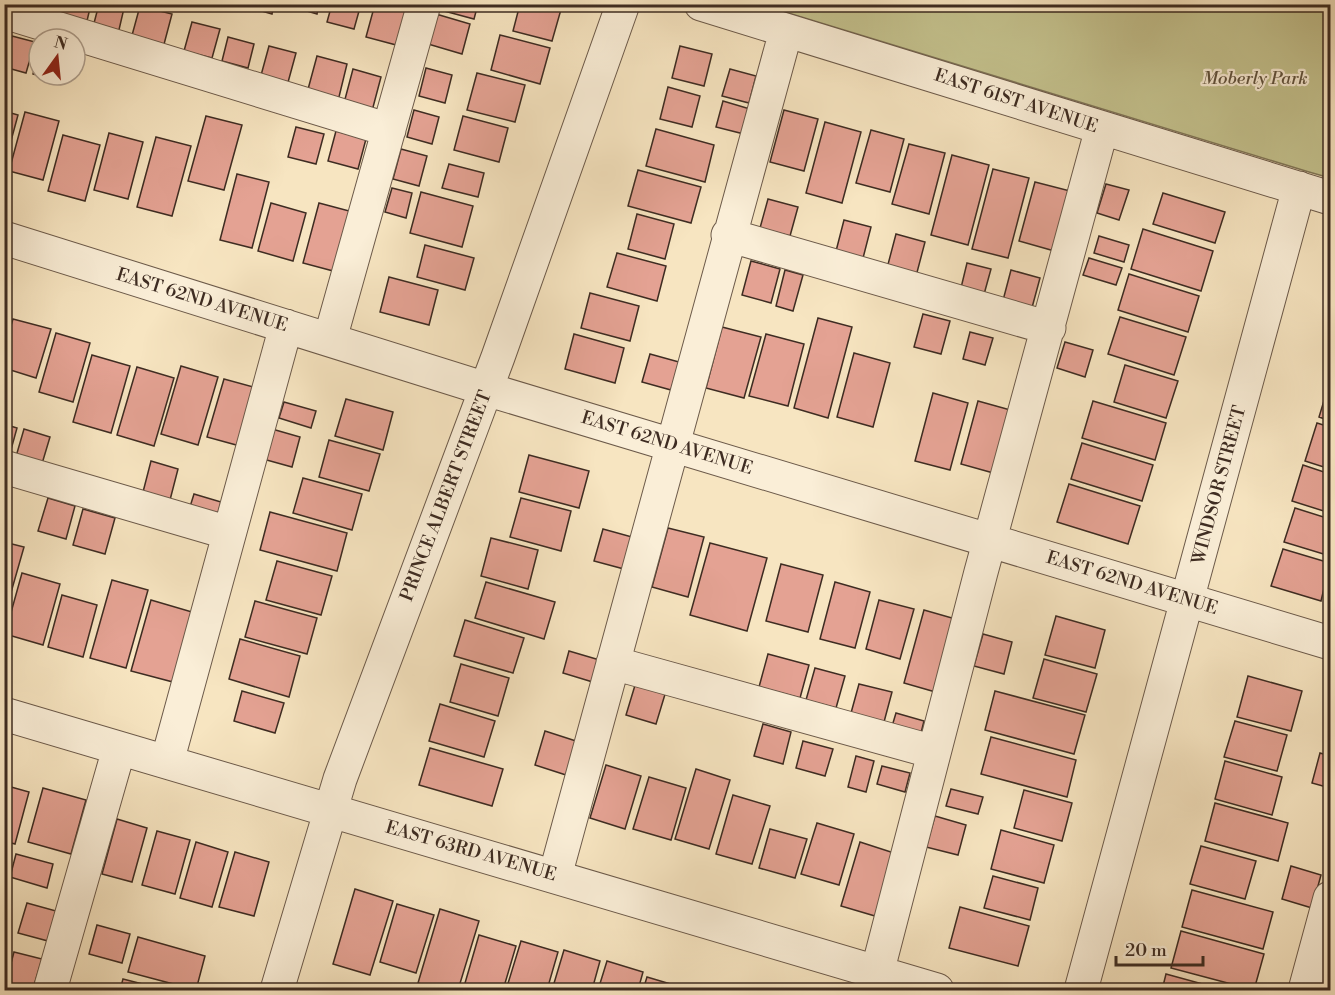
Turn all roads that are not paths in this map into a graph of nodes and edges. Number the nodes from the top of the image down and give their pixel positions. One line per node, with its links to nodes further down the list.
1 (424, 4): 7 (street)
2 (623, 4): 15 (street, PRINCE ALBERT STREET)
3 (701, 4): 5 (street, EAST 61ST AVENUE)
4 (4, 12): 7 (street)
5 (786, 31): 6 (street, EAST 61ST AVENUE); 10 (street)
6 (1102, 128): 8 (street, EAST 61ST AVENUE); 13 (street)
7 (389, 130): 14 (street)
8 (1299, 188): 9 (street, EAST 61ST AVENUE); 20 (street, WINDSOR STREET)
9 (1330, 198)
10 (728, 235): 13 (street); 16 (street)
11 (4, 238): 12 (street, EAST 62ND AVENUE)
12 (286, 326): 14 (street, EAST 62ND AVENUE); 18 (street)
13 (1048, 328): 19 (street)
14 (330, 339): 15 (street, EAST 62ND AVENUE)
15 (486, 389): 16 (street, EAST 62ND AVENUE); 27 (street, PRINCE ALBERT STREET)
16 (673, 446): 19 (street, EAST 62ND AVENUE); 22 (street)
17 (4, 467): 18 (street)
18 (229, 533): 26 (street)
19 (990, 541): 20 (street, EAST 62ND AVENUE); 25 (street)
20 (1188, 599): 21 (street, EAST 62ND AVENUE); 34 (street, WINDSOR STREET)
21 (1330, 643)
22 (613, 663): 25 (street); 28 (street)
23 (4, 714): 24 (street, EAST 63RD AVENUE)
24 (118, 749): 26 (street, EAST 63RD AVENUE); 31 (street)
25 (934, 752): 30 (street)
26 (166, 762): 27 (street, EAST 63RD AVENUE)
27 (331, 810): 28 (street, EAST 63RD AVENUE); 32 (street, PRINCE ALBERT STREET)
28 (555, 876): 30 (street, EAST 63RD AVENUE)
29 (1330, 898): 35 (street)
30 (877, 973): 33 (street, EAST 63RD AVENUE)
31 (50, 990)
32 (277, 990)
33 (937, 990)
34 (1081, 990)
35 (1305, 990)

